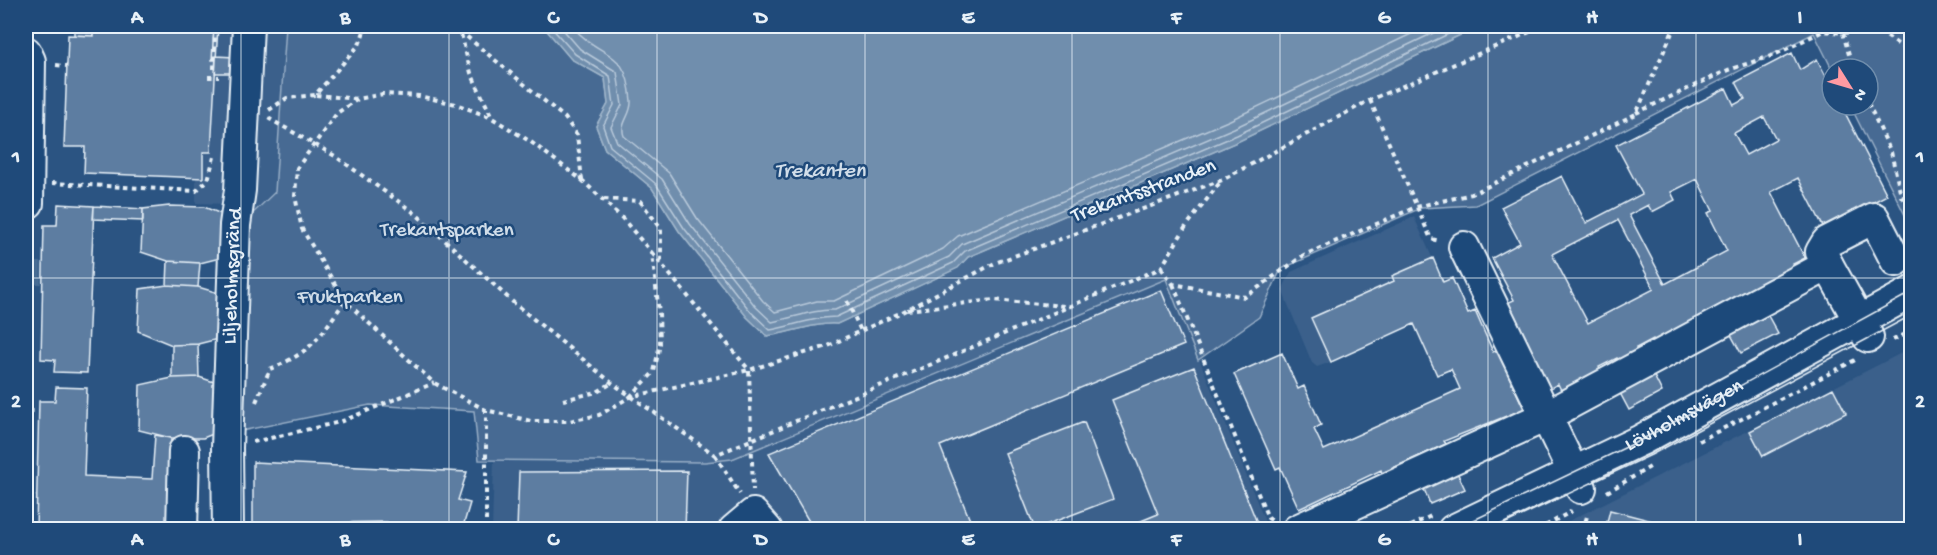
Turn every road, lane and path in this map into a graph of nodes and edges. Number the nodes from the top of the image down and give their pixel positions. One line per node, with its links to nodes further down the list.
1 (216, 26): 14 (path)
2 (248, 26): 57 (street, Liljeholmsgränd)
3 (366, 26): 15 (path)
4 (459, 26): 9 (path)
5 (1544, 26): 17 (path, Trekantsstranden)
6 (1675, 26): 18 (path)
7 (1872, 26): 8 (path)
8 (1878, 29): 10 (path); 12 (path)
9 (460, 31): 20 (path); 23 (path)
10 (1843, 33): 13 (path); 18 (path)
11 (26, 52): 25 (street)
12 (1911, 54)
13 (1850, 57)
14 (208, 72)
15 (315, 95): 16 (path); 21 (path)
16 (358, 99): 20 (path); 21 (path)
17 (1370, 100): 22 (path, Trekantsstranden); 27 (path)
18 (1636, 114): 27 (path)
19 (1875, 117): 28 (path)
20 (492, 118): 23 (path)
21 (313, 142): 38 (path); 47 (path)
22 (1222, 180): 34 (path); 40 (path, Trekantsstranden)
23 (583, 181): 26 (path)
24 (196, 191): 25 (path)
25 (28, 196): 52 (path)
26 (603, 199): 30 (path); 32 (path)
27 (1416, 207): 29 (path); 35 (path)
28 (1911, 210)
29 (1464, 247): 54 (street)
30 (652, 253): 32 (path); 48 (path)
31 (1896, 261): 33 (street)
32 (661, 265): 45 (path)
33 (1828, 265): 44 (street); 54 (street)
34 (1161, 268): 35 (path); 39 (path)
35 (1173, 284): 65 (path)
36 (1911, 292): 44 (street, Lövholmsvägen)
37 (847, 301): 42 (path)
38 (345, 302): 46 (path); 50 (path)
39 (1064, 306): 40 (path); 55 (path)
40 (904, 311): 42 (path, Trekantsstranden)
41 (1911, 315): 44 (street, Lövholmsvägen)
42 (861, 331): 45 (path, Trekantsstranden)
43 (1911, 331): 44 (path)
44 (1869, 340): 56 (path); 61 (street, Lövholmsvägen)
45 (749, 370): 48 (path, Trekantsstranden); 55 (path)
46 (434, 383): 51 (path); 57 (path)
47 (612, 383): 48 (path); 49 (path)
48 (630, 397): 51 (path); 59 (path)
49 (563, 400)
50 (255, 406)
51 (486, 410): 69 (path)
52 (29, 411): 53 (path); 63 (path)
53 (39, 411)
54 (1546, 416): 61 (street); 65 (street)
55 (753, 440): 59 (path); 64 (path)
56 (1688, 447)
57 (227, 448): 68 (street, Liljeholmsgränd)
58 (184, 451): 67 (street)
59 (715, 455): 64 (path)
60 (1657, 463): 61 (path)
61 (1584, 490): 70 (street, Lövholmsvägen); 71 (street, Lövholmsvägen); 72 (path)
62 (36, 497): 63 (path)
63 (27, 498): 66 (path)
64 (752, 524)
65 (1287, 527)
66 (26, 530)
67 (182, 530)
68 (228, 530)
69 (486, 530)
70 (1453, 530)
71 (1491, 530)
72 (1538, 530)

